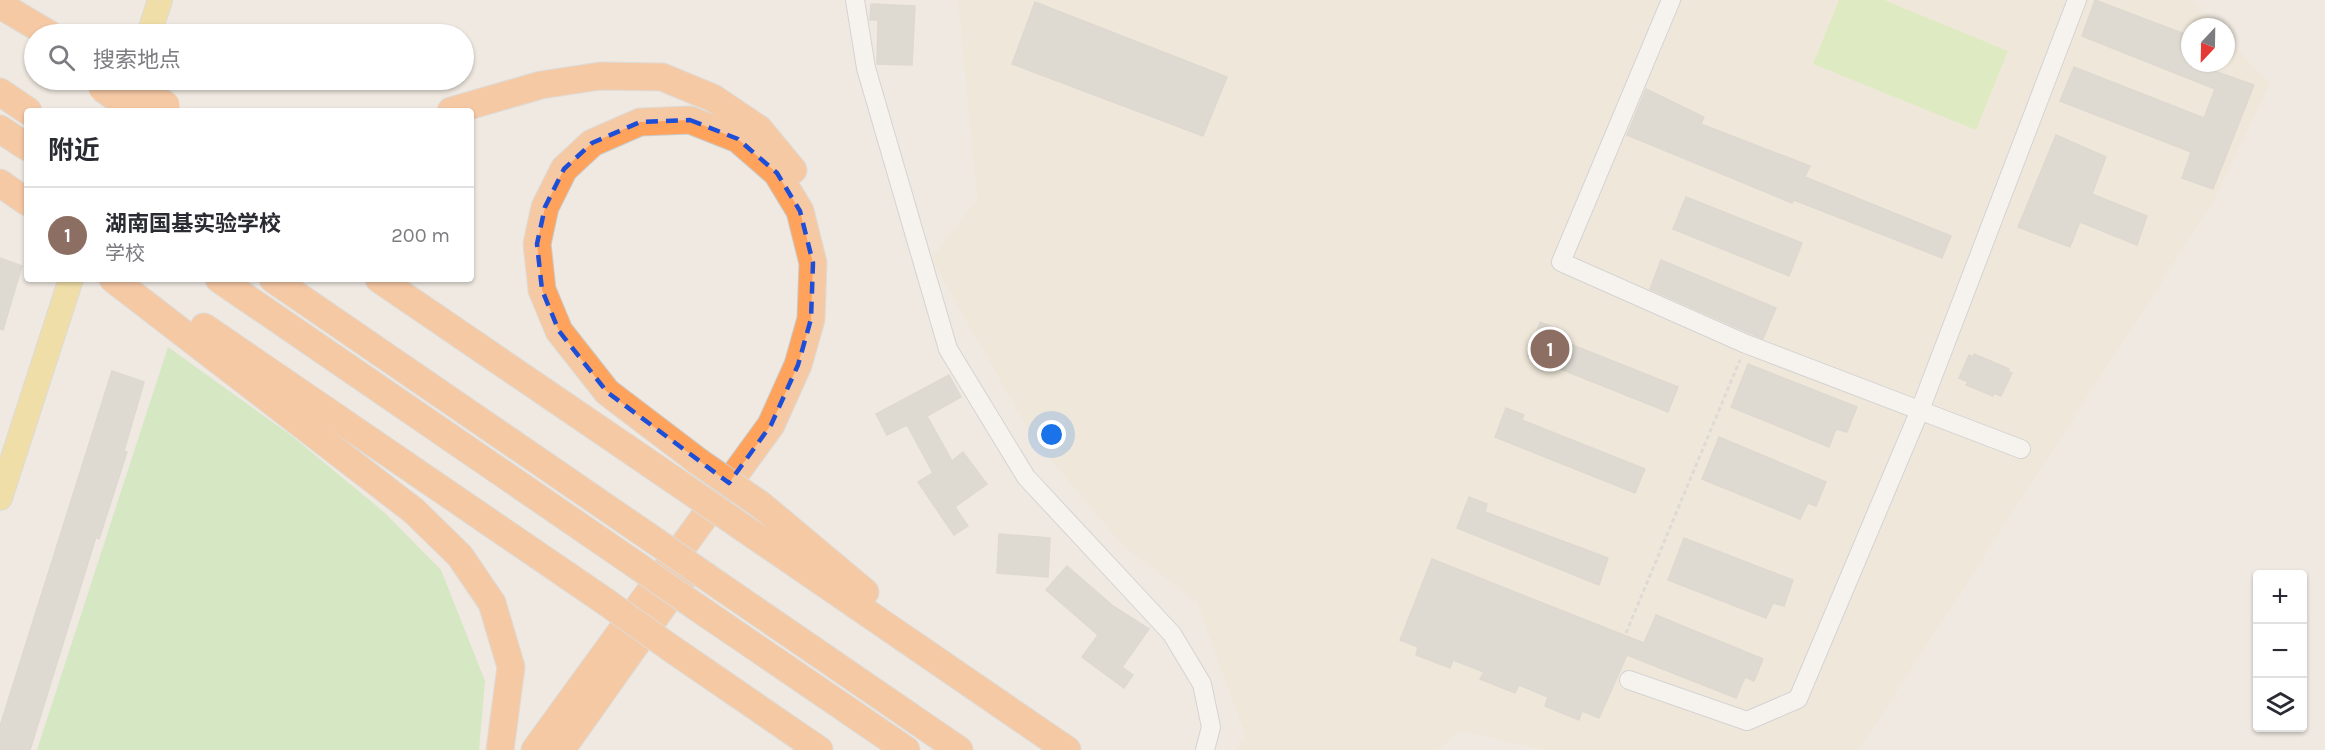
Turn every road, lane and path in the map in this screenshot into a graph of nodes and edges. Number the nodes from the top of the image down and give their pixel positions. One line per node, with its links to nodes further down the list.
1 (160, 0): 8 (main road)
2 (855, 0): 43 (street)
3 (1671, 0): 29 (street)
4 (2076, 0): 30 (street)
5 (0, 5): 7 (highway)
6 (0, 18): 9 (highway)
7 (32, 24)
8 (152, 24)
9 (24, 35)
10 (113, 90): 16 (highway, bridge)
11 (126, 90): 17 (highway, bridge)
12 (131, 90): 15 (main road)
13 (0, 92): 14 (highway)
14 (24, 108)
15 (125, 108)
16 (132, 108)
17 (172, 108)
18 (461, 108): 38 (highway)
19 (0, 129): 20 (highway)
20 (24, 145)
21 (0, 183): 22 (highway)
22 (24, 201)
23 (69, 282): 32 (main road)
24 (117, 282): 36 (highway)
25 (138, 282): 39 (highway, bridge)
26 (223, 282): 40 (highway, bridge)
27 (277, 282): 41 (highway, bridge)
28 (383, 282): 35 (highway, bridge)
29 (1746, 344): 30 (street); 33 (path)
30 (1920, 410): 31 (street); 34 (street)
31 (2021, 449)
32 (0, 498)
33 (1626, 633)
34 (1629, 680)
35 (987, 695): 37 (highway, bridge); 42 (highway)
36 (500, 750)
37 (535, 750)
38 (561, 750)
39 (819, 750)
40 (906, 750)
41 (958, 750)
42 (1067, 750)
43 (1206, 750)

